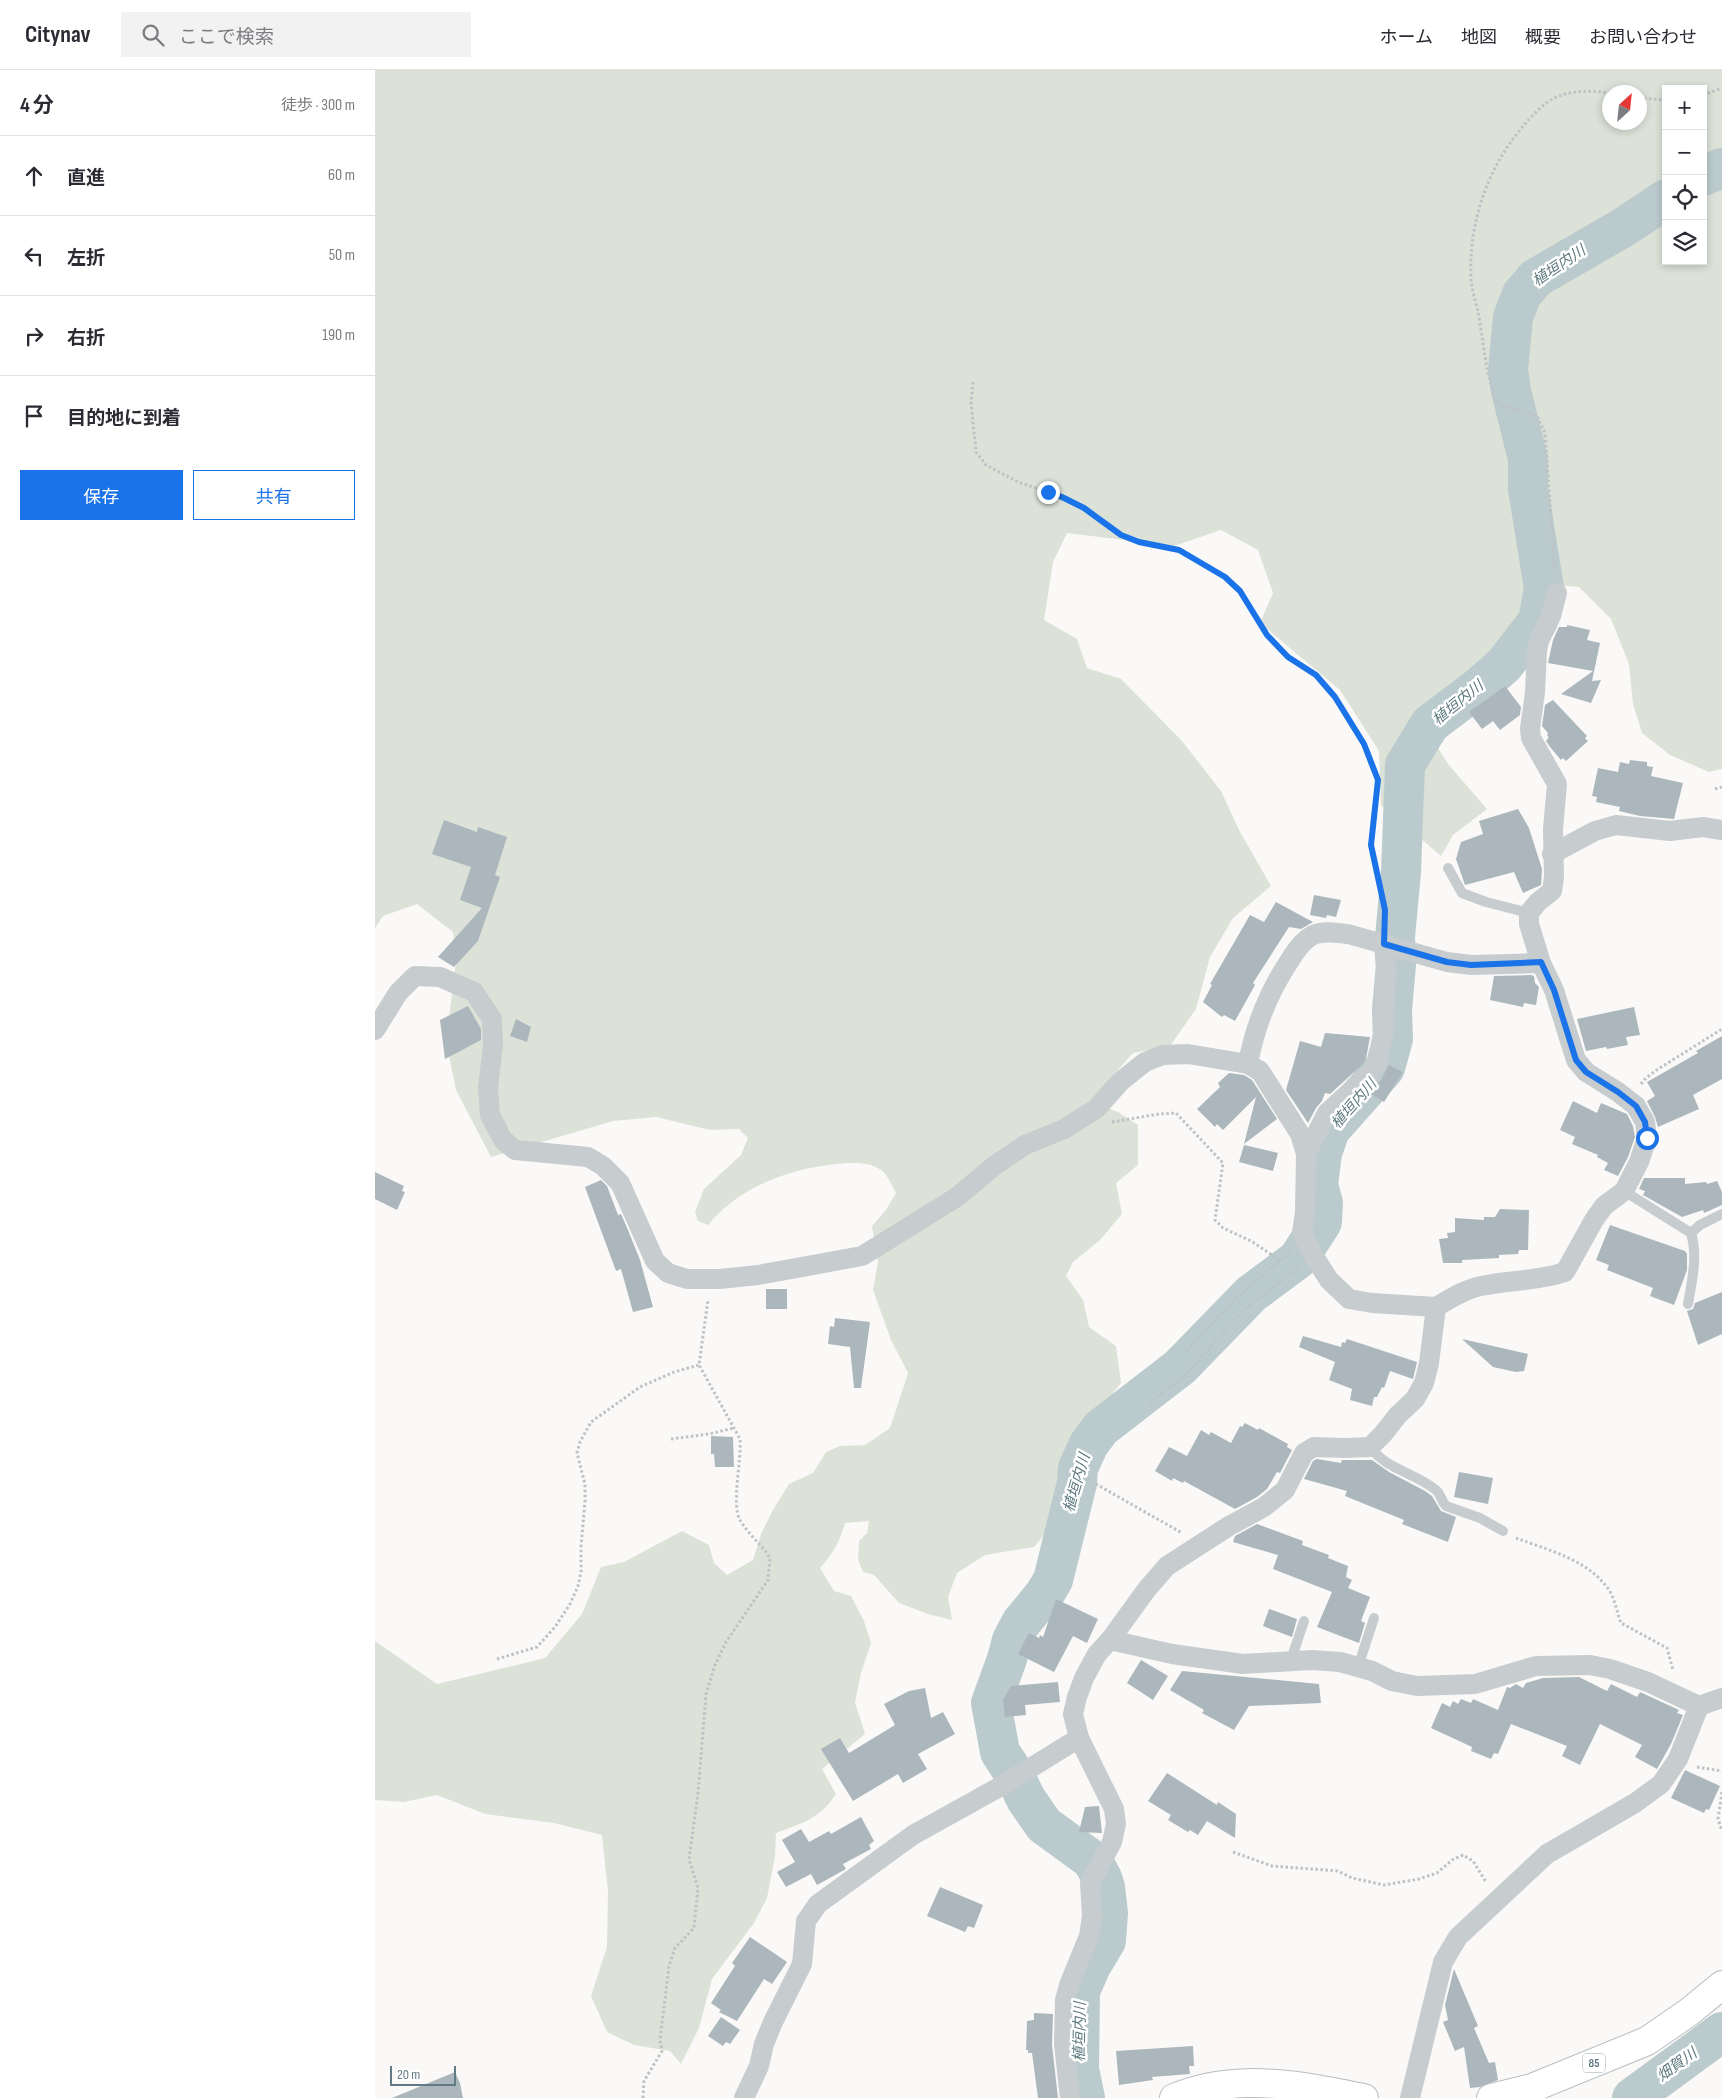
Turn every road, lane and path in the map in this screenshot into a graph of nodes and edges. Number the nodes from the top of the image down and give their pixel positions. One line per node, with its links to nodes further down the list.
1 (1722, 88): 3 (path)
2 (1602, 93): 7 (path)
3 (1707, 94)
4 (1647, 99): 5 (path)
5 (1662, 100)
6 (973, 382): 14 (path)
7 (1557, 593): 11 (street)
8 (1722, 787): 9 (path)
9 (1715, 789)
10 (1722, 830): 11 (street)
11 (1553, 854): 13 (street)
12 (1448, 868): 13 (lane)
13 (1529, 913): 15 (street)
14 (1384, 944): 15 (street); 18 (street); 21 (street)
15 (1541, 962): 19 (street)
16 (1722, 1029): 19 (path)
17 (375, 1030): 28 (street)
18 (1248, 1064): 20 (street); 21 (street)
19 (1630, 1102): 22 (street)
20 (1085, 1115): 27 (path); 28 (street)
21 (1306, 1154): 24 (street)
22 (1625, 1191): 25 (lane); 30 (street)
23 (1722, 1214): 25 (lane)
24 (1302, 1233): 26 (street); 27 (path)
25 (1691, 1233): 29 (lane)
26 (1315, 1258): 30 (street); 33 (path)
27 (1281, 1261): 31 (path)
28 (710, 1279): 32 (path)
29 (1688, 1304)
30 (1436, 1307): 36 (street)
31 (1187, 1350)
32 (699, 1365): 34 (path); 43 (path)
33 (1149, 1404)
34 (734, 1428): 35 (path); 55 (path)
35 (671, 1440)
36 (1370, 1447): 38 (lane); 39 (street)
37 (1087, 1479): 39 (path)
38 (1503, 1531): 46 (path)
39 (1200, 1544): 42 (street)
40 (1374, 1618): 45 (lane)
41 (1304, 1621): 44 (lane)
42 (1110, 1640): 44 (street); 49 (street)
43 (497, 1659)
44 (1291, 1660): 45 (street)
45 (1358, 1667): 46 (street)
46 (1669, 1692): 48 (street)
47 (1722, 1698): 48 (street)
48 (1699, 1706): 53 (street)
49 (1079, 1738): 56 (street); 57 (street)
50 (1722, 1792): 51 (path)
51 (1722, 1831)
52 (1233, 1852): 53 (path)
53 (1497, 1899): 60 (street)
54 (1722, 1985): 61 (main road, 85)
55 (643, 2098)
56 (744, 2098)
57 (1070, 2098)
58 (1174, 2098): 59 (main road)
59 (1364, 2098)
60 (1410, 2098)
61 (1491, 2098)

